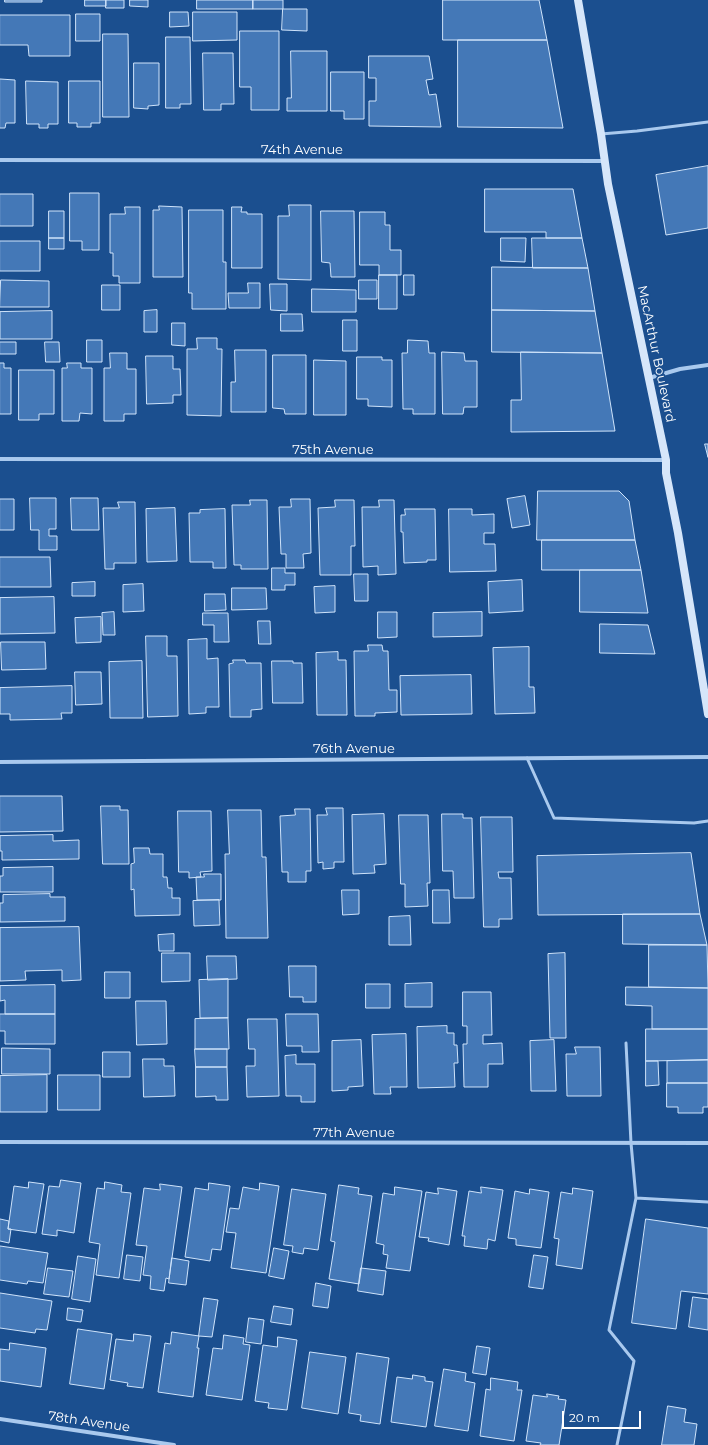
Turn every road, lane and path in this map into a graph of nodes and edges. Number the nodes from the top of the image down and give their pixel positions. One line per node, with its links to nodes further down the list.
1 (578, 0): 3 (main road, MacArthur Boulevard)
2 (708, 122): 3 (lane)
3 (601, 134): 5 (main road, MacArthur Boulevard)
4 (0, 160): 5 (street, 74th Avenue)
5 (604, 161): 7 (main road, MacArthur Boulevard)
6 (708, 365): 7 (street)
7 (649, 378): 9 (main road, MacArthur Boulevard)
8 (0, 459): 9 (street, 75th Avenue)
9 (666, 460): 10 (main road, MacArthur Boulevard)
10 (708, 714)
11 (708, 757): 12 (street, 76th Avenue)
12 (527, 758): 13 (street, 76th Avenue); 14 (lane)
13 (0, 762)
14 (708, 821)
15 (626, 1043): 17 (lane)
16 (0, 1142): 17 (street, 77th Avenue)
17 (631, 1143): 18 (street, 77th Avenue); 19 (lane)
18 (708, 1143)
19 (636, 1198): 20 (lane); 23 (lane)
20 (708, 1202)
21 (0, 1419): 22 (street, 78th Avenue)
22 (174, 1445)
23 (617, 1445)

